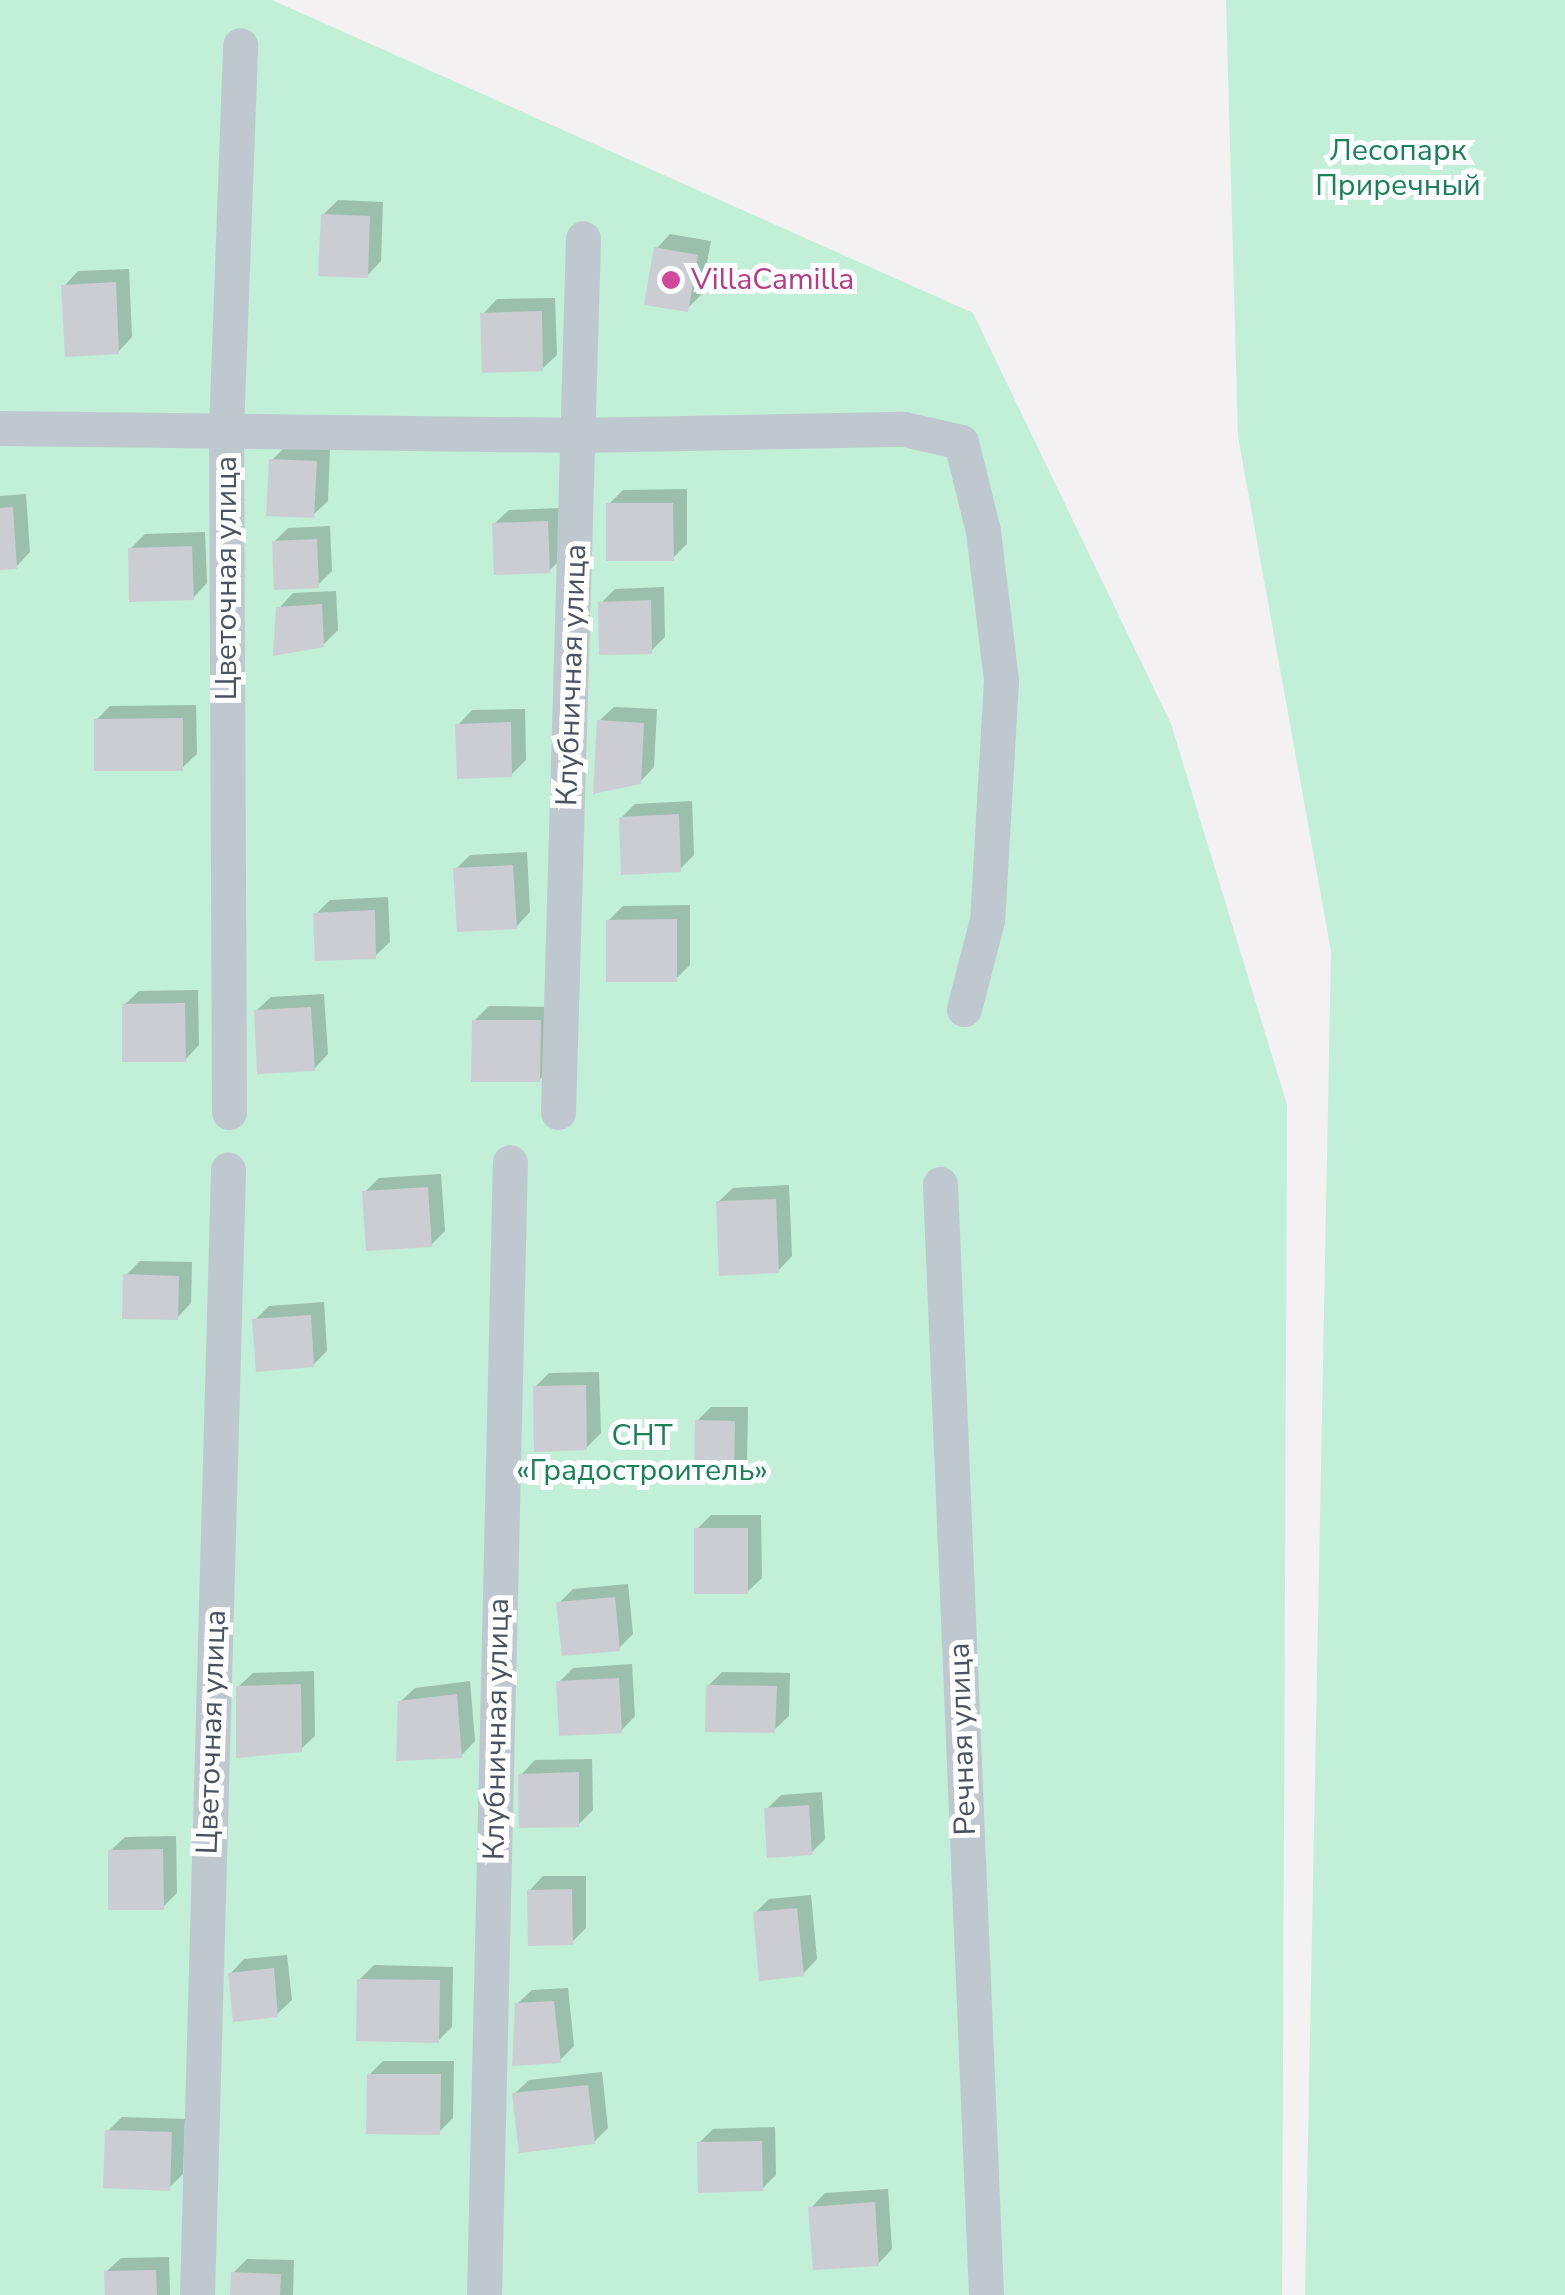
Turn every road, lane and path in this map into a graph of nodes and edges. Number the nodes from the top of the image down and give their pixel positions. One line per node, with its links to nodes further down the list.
1 (240, 45): 4 (street, Цветочная улица)
2 (583, 238): 5 (street, Клубничная улица)
3 (0, 428): 4 (street)
4 (226, 431): 5 (street); 7 (street, Цветочная улица)
5 (580, 435): 6 (street); 8 (street, Клубничная улица)
6 (964, 1009)
7 (229, 1112)
8 (558, 1112)
9 (510, 1162): 13 (street, Клубничная улица)
10 (228, 1169): 12 (street, Цветочная улица)
11 (940, 1184): 14 (street, Речная улица)
12 (197, 2295)
13 (484, 2295)
14 (986, 2295)

